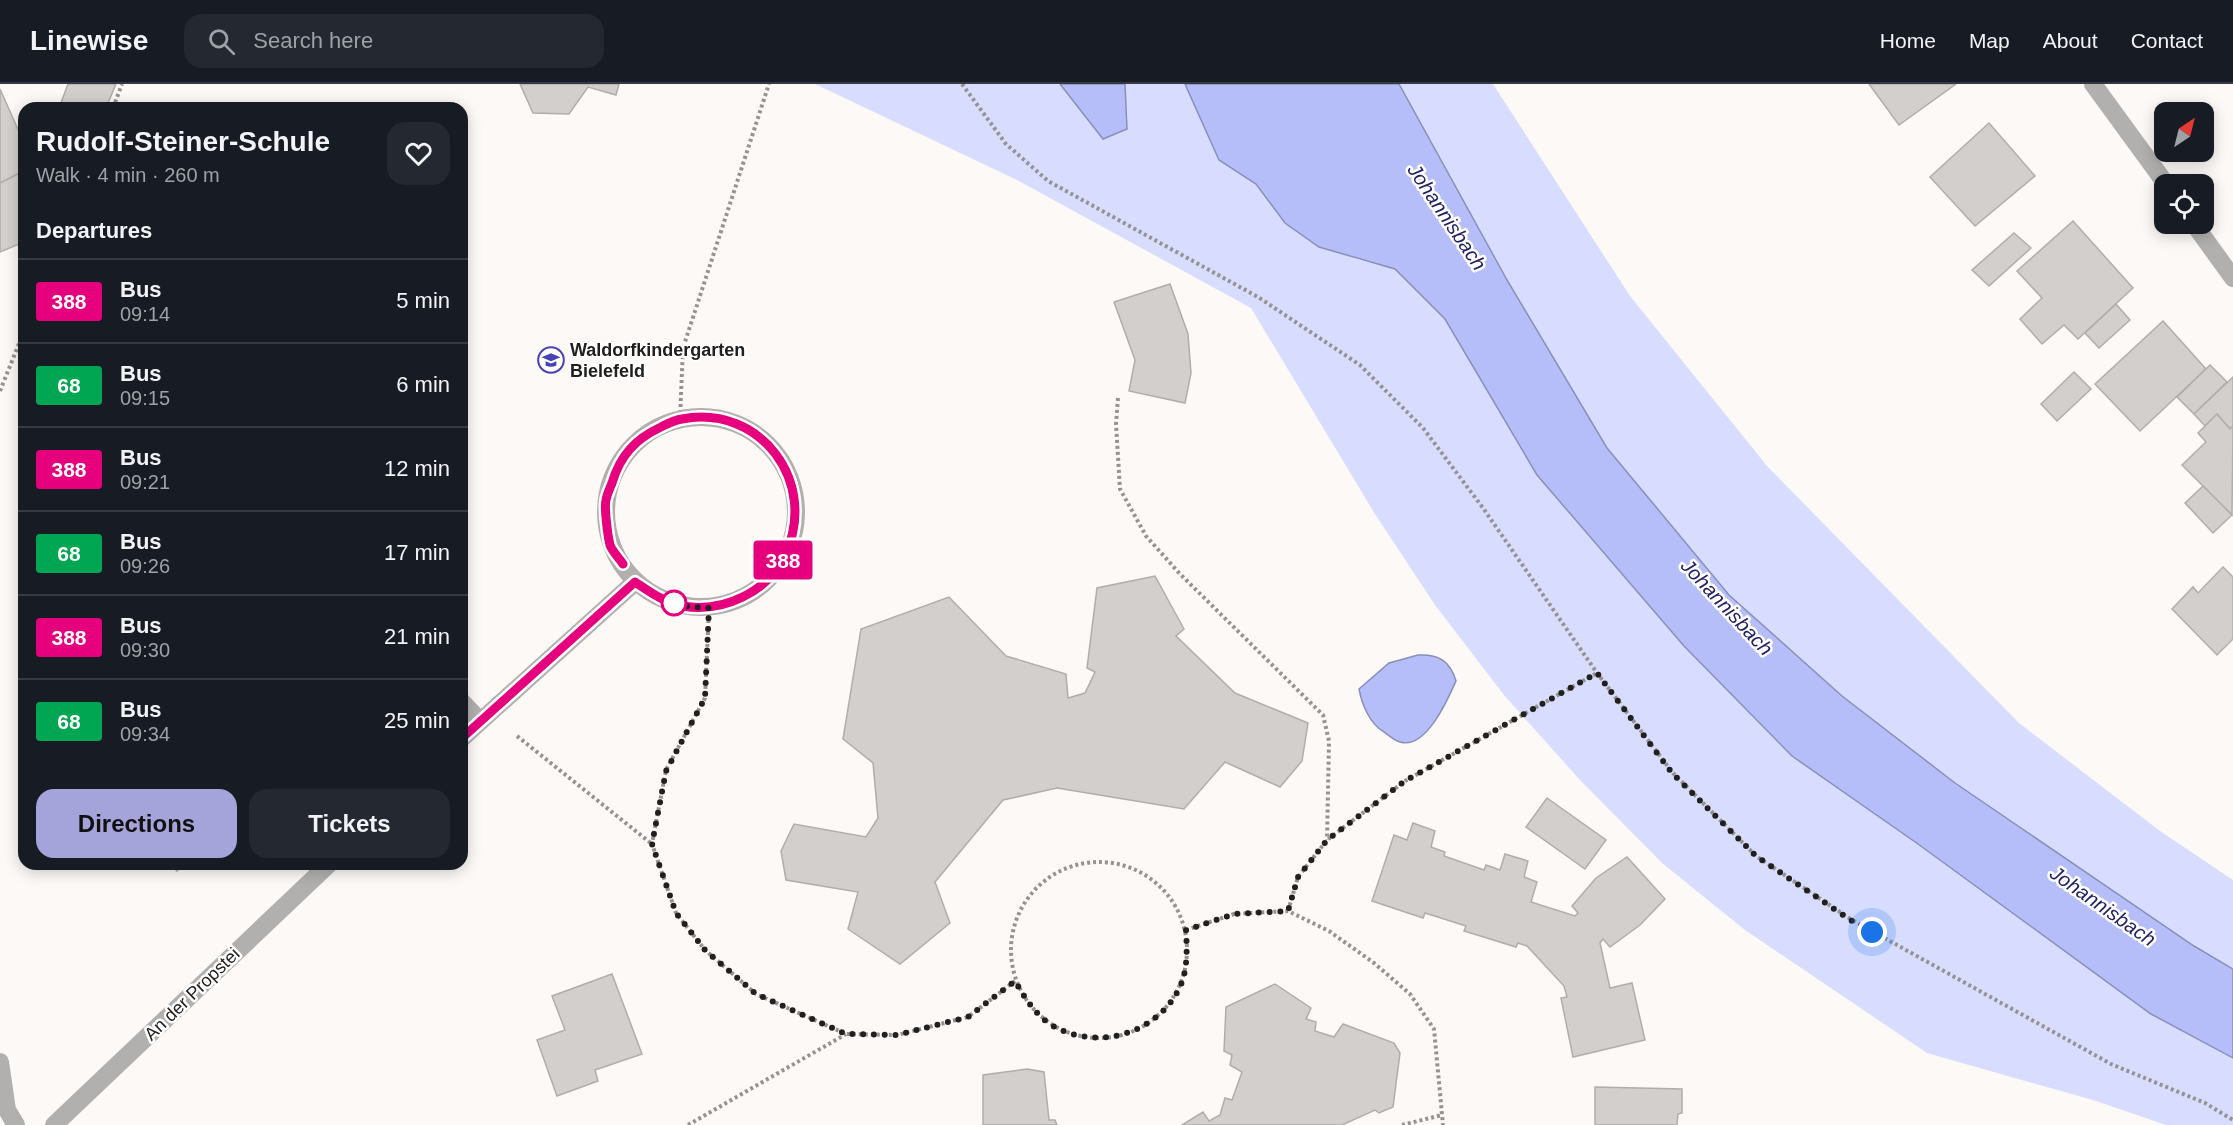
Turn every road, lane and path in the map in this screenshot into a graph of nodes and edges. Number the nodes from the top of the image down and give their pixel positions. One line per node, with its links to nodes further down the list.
1 (122, 84): 5 (path)
2 (769, 84): 12 (path)
3 (962, 84): 15 (path)
4 (2093, 84): 6 (street)
5 (115, 102)
6 (2159, 174)
7 (2201, 234): 8 (street)
8 (2233, 278)
9 (18, 346): 10 (path)
10 (0, 391)
11 (1118, 398): 19 (path)
12 (680, 419): 13 (street); 14 (street)
13 (635, 582): 14 (street); 17 (street)
14 (709, 608): 20 (path)
15 (1597, 673): 19 (path); 28 (path)
16 (468, 706): 17 (street)
17 (484, 717): 18 (street); 20 (path)
18 (468, 732)
19 (1327, 840): 22 (path)
20 (652, 844): 25 (path)
21 (323, 870): 30 (street, An der Propstei)
22 (1288, 911): 23 (path); 27 (path)
23 (1186, 930): 24 (path); 24 (path)
24 (1015, 981): 25 (path)
25 (846, 1034): 31 (path)
26 (0, 1062): 29 (street)
27 (1442, 1116): 32 (path); 33 (path)
28 (2233, 1120)
29 (16, 1125)
30 (54, 1125)
31 (688, 1125)
32 (1402, 1125)
33 (1443, 1125)

